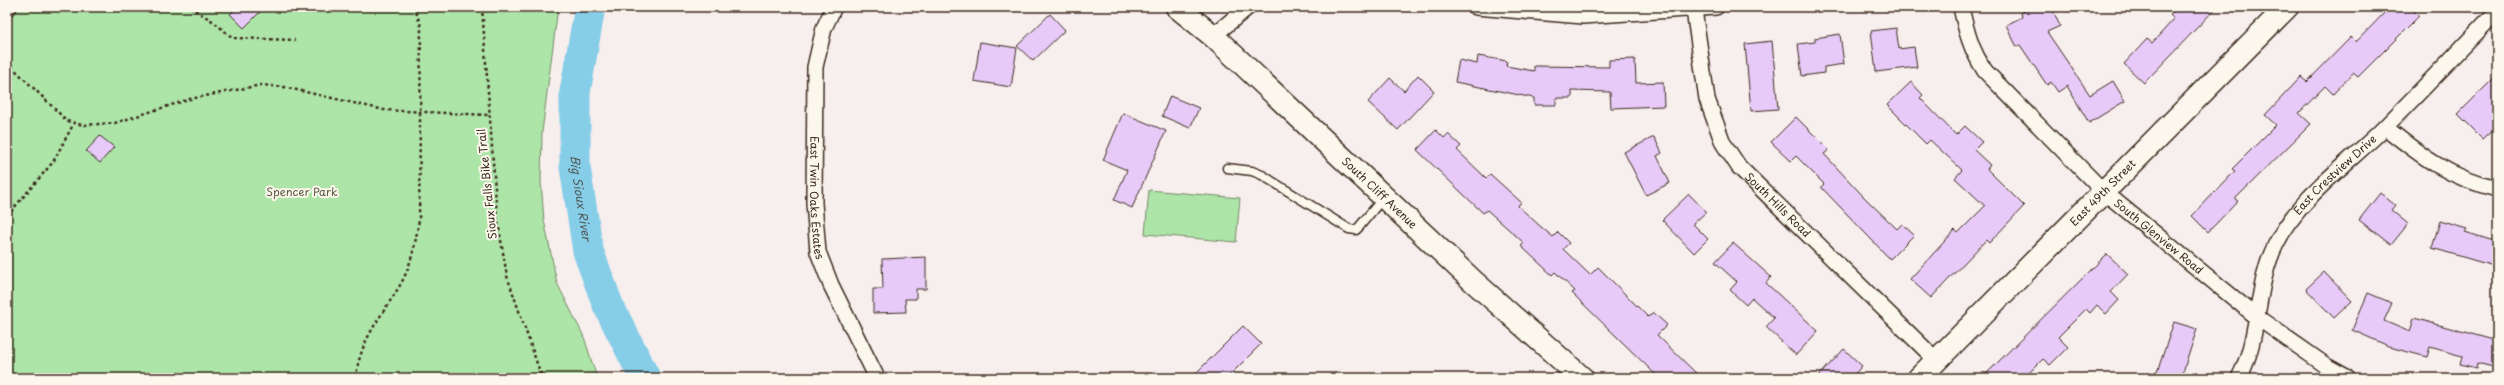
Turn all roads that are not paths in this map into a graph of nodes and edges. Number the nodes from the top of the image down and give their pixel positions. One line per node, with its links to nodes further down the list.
1 (13, 7): 11 (lane)
2 (834, 7): 20 (street, East Twin Oaks Estates)
3 (1178, 7): 12 (main road, South Cliff Avenue)
4 (1248, 7): 12 (street)
5 (1476, 7): 9 (street)
6 (1716, 7): 9 (street)
7 (1961, 7): 16 (street, South Glenview Road)
8 (2287, 7): 16 (main road, East 49th Street)
9 (1694, 10): 19 (street, South Hills Road)
10 (2497, 11): 13 (street, East Crestview Drive)
11 (7, 13)
12 (1213, 36): 17 (main road, South Cliff Avenue)
13 (2385, 127): 15 (street); 18 (street, East Crestview Drive)
14 (1227, 168): 17 (lane)
15 (2497, 189)
16 (2103, 191): 18 (street, South Glenview Road); 19 (main road, East 49th Street)
17 (1384, 197): 21 (main road, South Cliff Avenue)
18 (2258, 318): 23 (street, East Crestview Drive); 24 (street, South Glenview Road)
19 (1936, 360): 22 (main road, East 49th Street)
20 (877, 378)
21 (1582, 378)
22 (1919, 378)
23 (2240, 378)
24 (2348, 378)

